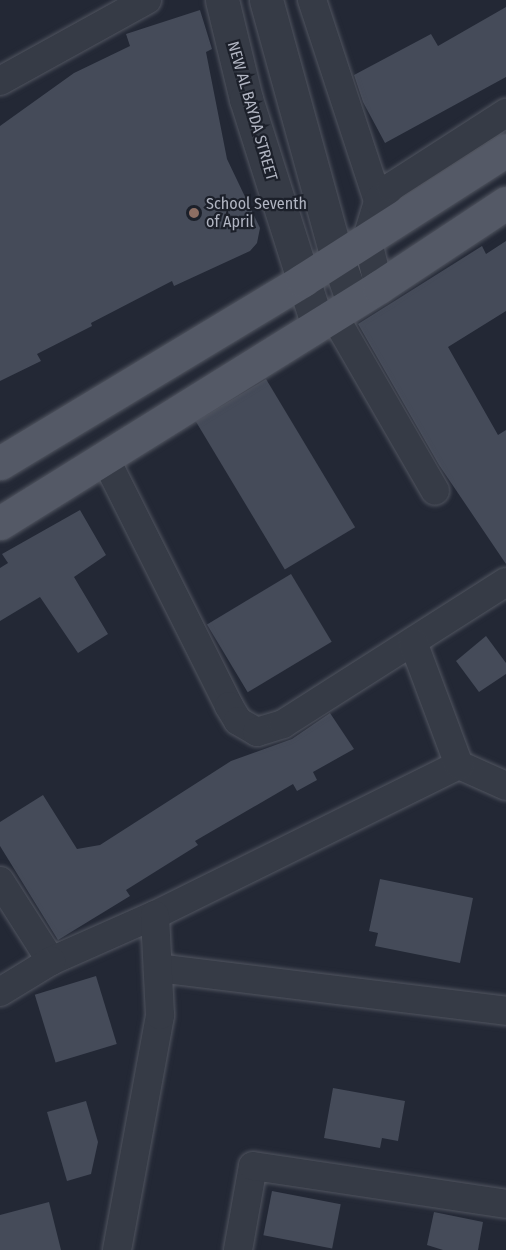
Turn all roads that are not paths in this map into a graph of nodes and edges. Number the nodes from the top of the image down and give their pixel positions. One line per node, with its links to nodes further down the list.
1 (147, 0): 5 (street)
2 (222, 0): 12 (street, NEW AL BAYDA STREET)
3 (266, 0): 11 (street)
4 (312, 0): 8 (street)
5 (0, 81)
6 (506, 112): 8 (street)
7 (506, 150): 10 (main road)
8 (378, 201): 10 (street)
9 (506, 203): 13 (main road)
10 (367, 238): 11 (main road); 13 (street)
11 (337, 257): 12 (main road); 13 (street)
12 (303, 280): 13 (street, NEW AL BAYDA STREET); 15 (main road)
13 (346, 307): 14 (main road); 16 (street)
14 (105, 458): 17 (main road); 19 (street)
15 (0, 463)
16 (435, 491)
17 (0, 523)
18 (506, 582): 19 (street)
19 (413, 642): 20 (street)
20 (459, 765): 21 (street); 23 (street)
21 (506, 786)
22 (0, 881): 24 (street)
23 (155, 915): 24 (street); 25 (street)
24 (51, 961): 26 (street)
25 (158, 968): 27 (street); 29 (street)
26 (0, 992)
27 (506, 1011)
28 (506, 1204): 30 (street)
29 (117, 1250)
30 (238, 1250)

